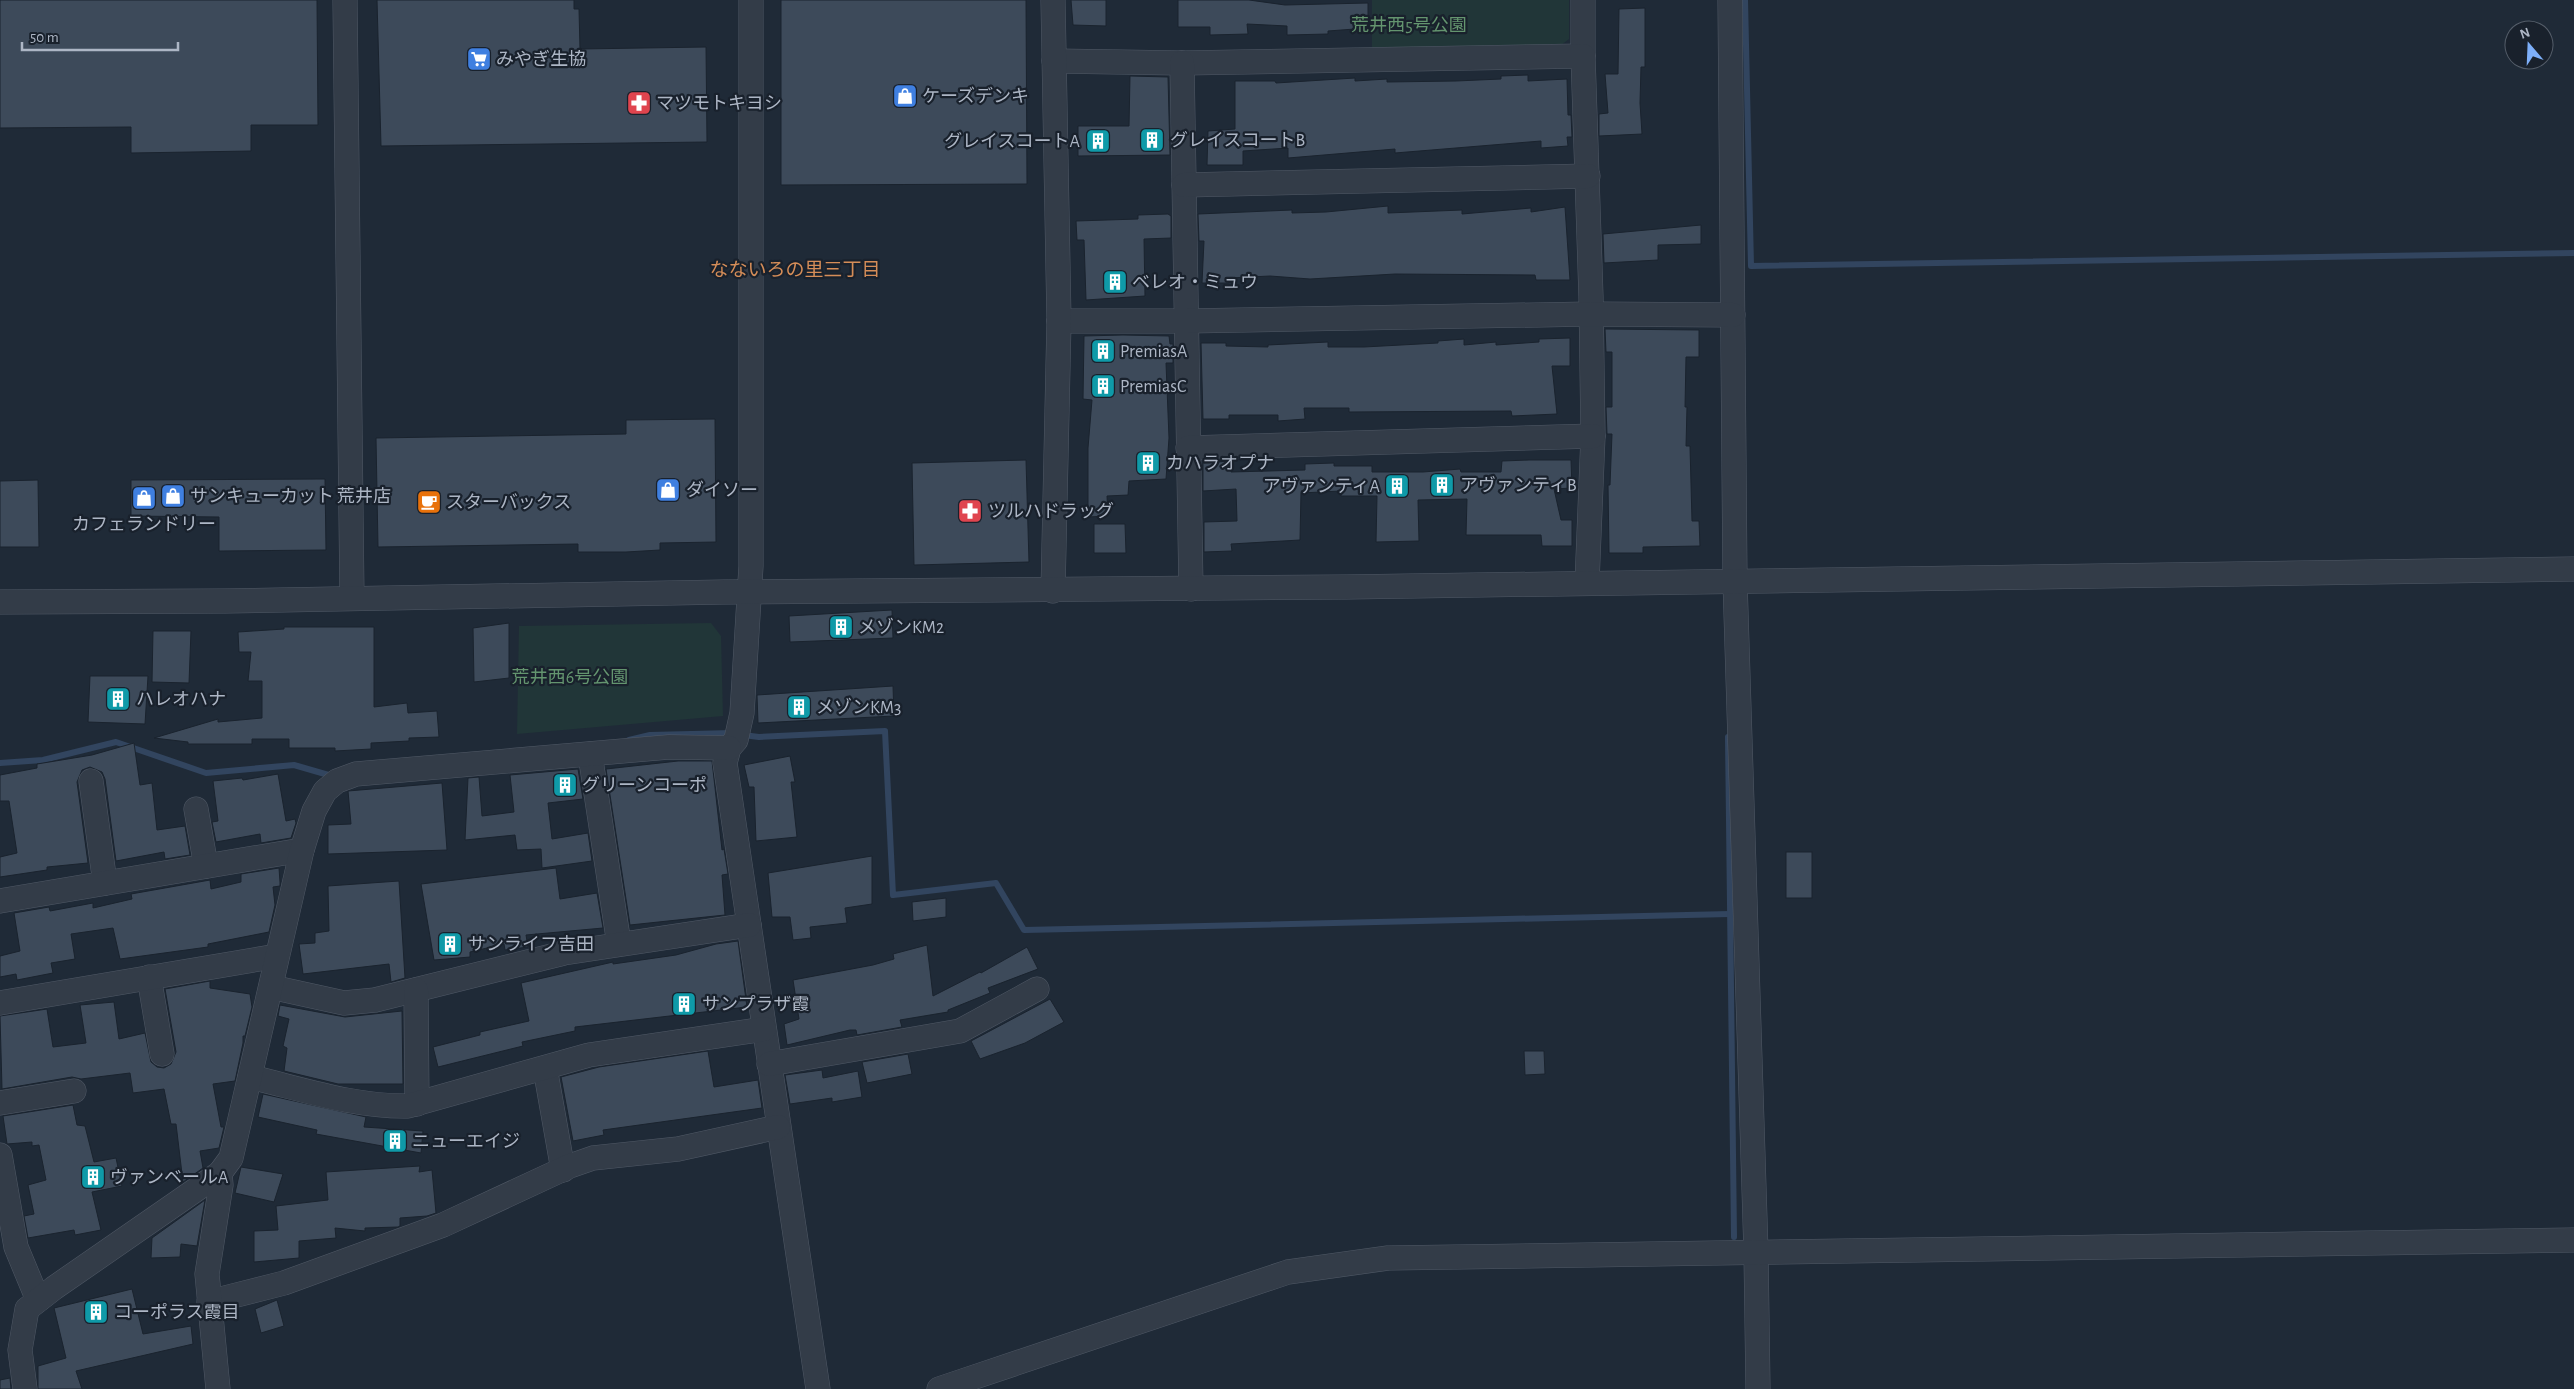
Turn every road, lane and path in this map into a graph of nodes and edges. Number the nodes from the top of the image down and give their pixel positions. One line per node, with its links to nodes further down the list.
1 (345, 0): 23 (street)
2 (751, 0): 22 (street)
3 (1053, 0): 7 (street)
4 (1583, 0): 6 (street)
5 (1730, 0): 12 (street)
6 (1583, 56): 8 (street); 9 (street)
7 (1054, 61): 8 (street); 13 (street)
8 (1182, 63): 10 (street)
9 (1588, 176): 10 (street); 11 (street)
10 (1184, 185): 14 (street)
11 (1590, 314): 12 (street); 14 (street); 15 (street)
12 (1733, 315): 18 (street)
13 (1059, 321): 14 (street); 21 (street)
14 (1186, 321): 16 (street)
15 (1593, 436): 16 (street); 19 (street)
16 (1188, 448): 20 (street)
17 (2574, 569): 18 (street)
18 (1735, 581): 19 (street); 55 (street)
19 (1587, 583): 20 (street)
20 (1191, 589): 21 (street)
21 (1053, 591): 22 (street)
22 (749, 592): 23 (street); 25 (street)
23 (352, 598): 24 (street)
24 (0, 602)
25 (735, 737): 26 (street); 33 (street)
26 (590, 754): 29 (street); 34 (street)
27 (91, 781): 31 (street)
28 (196, 808): 30 (street)
29 (302, 850): 30 (street); 35 (street)
30 (206, 866): 31 (street)
31 (105, 883): 32 (street)
32 (0, 902)
33 (749, 925): 34 (street); 41 (street)
34 (619, 944): 39 (street)
35 (277, 956): 36 (street); 37 (street)
36 (149, 976): 40 (street); 42 (street)
37 (271, 987): 39 (street); 45 (street)
38 (1037, 989): 43 (street)
39 (416, 990): 48 (street)
40 (0, 1003)
41 (764, 1029): 43 (street); 44 (street)
42 (162, 1054)
43 (770, 1064): 49 (street)
44 (545, 1068): 48 (street); 51 (street)
45 (250, 1077): 48 (street); 52 (street)
46 (74, 1091): 47 (street)
47 (0, 1103)
48 (417, 1104)
49 (778, 1127): 51 (street); 60 (street)
50 (0, 1155): 53 (street)
51 (563, 1170): 57 (street)
52 (220, 1173): 56 (street); 57 (street)
53 (4, 1204): 56 (street)
54 (2574, 1240): 55 (street)
55 (1756, 1252): 61 (street); 62 (street)
56 (38, 1300): 58 (street)
57 (209, 1302): 59 (street)
58 (25, 1389)
59 (218, 1389)
60 (818, 1389)
61 (939, 1389)
62 (1758, 1389)

